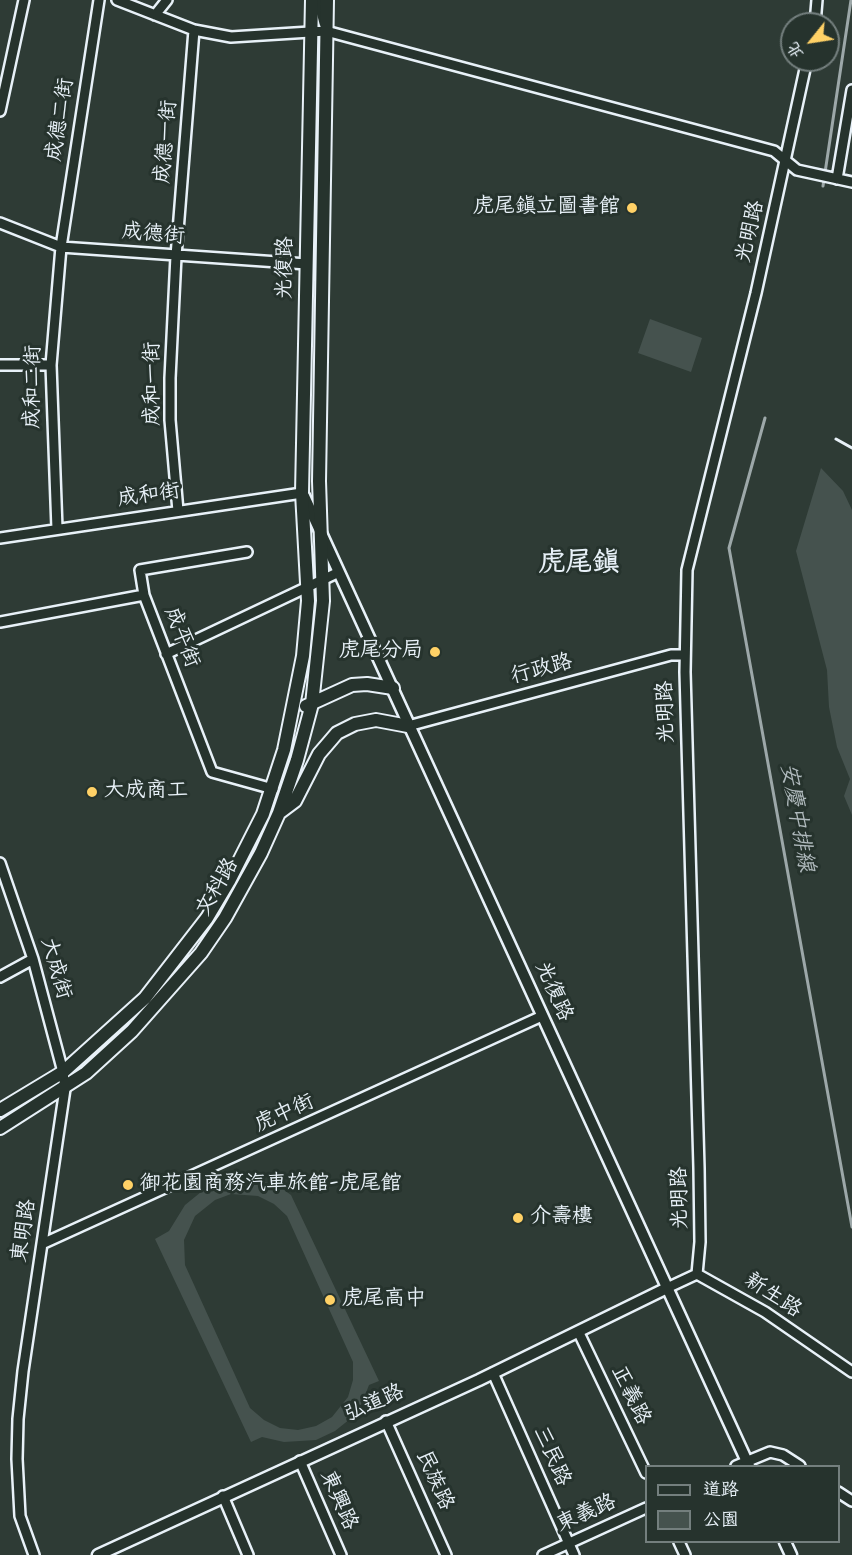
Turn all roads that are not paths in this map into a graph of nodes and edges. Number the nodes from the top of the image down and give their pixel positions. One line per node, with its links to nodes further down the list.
1 (24, 0): 14 (street)
2 (99, 0): 19 (street, 成德二街)
3 (117, 0): 8 (street)
4 (167, 0): 8 (street)
5 (312, 0): 11 (main road, 光復路)
6 (318, 0): 10 (street)
7 (327, 0): 10 (main road, 光復路)
8 (155, 15): 9 (street)
9 (194, 30): 11 (street); 20 (street, 成德一街)
10 (326, 31): 11 (street); 15 (street); 27 (main road, 光復路)
11 (312, 32): 21 (main road, 光復路)
12 (804, 72): 15 (street, 光明路)
13 (852, 90): 16 (street)
14 (0, 111)
15 (784, 161): 16 (street); 36 (street, 光明路)
16 (837, 179): 17 (street)
17 (852, 183)
18 (0, 223): 19 (street, 成德街)
19 (61, 246): 20 (street, 成德街); 23 (street, 成和二街)
20 (176, 256): 21 (street, 成德街); 25 (street, 成和一街)
21 (307, 264): 24 (main road, 光復路)
22 (0, 364): 23 (street)
23 (51, 365): 26 (street, 成和二街)
24 (302, 493): 25 (street, 成和街); 27 (street, 光復路); 32 (main road, 文科路)
25 (178, 511): 26 (street, 成和街)
26 (57, 529): 28 (street, 成和街)
27 (319, 533): 30 (street, 光復路); 31 (main road, 文科路)
28 (0, 537)
29 (247, 552): 33 (street)
30 (337, 573): 31 (street); 37 (street, 光復路)
31 (322, 580): 32 (street); 38 (main road, 文科路)
32 (308, 586): 35 (street); 39 (main road, 文科路)
33 (144, 595): 34 (street, 成平街); 35 (street, 成平街)
34 (0, 622)
35 (166, 654): 41 (street, 成平街)
36 (686, 655): 40 (street, 行政路); 52 (street, 光明路)
37 (393, 688): 38 (main road); 40 (street, 光復路)
38 (312, 704): 39 (main road); 42 (main road, 文科路)
39 (294, 711): 41 (main road, 文科路)
40 (408, 726): 42 (main road); 46 (street, 光復路)
41 (273, 789): 47 (main road, 文科路)
42 (279, 813): 48 (main road, 文科路)
43 (0, 862): 44 (street, 大成街)
44 (33, 959): 45 (street); 47 (street, 大成街)
45 (0, 977)
46 (542, 1017): 51 (street, 虎中街); 53 (street, 光復路)
47 (63, 1072): 48 (street, 大成街); 49 (main road, 文科路)
48 (65, 1089): 50 (main road, 文科路); 51 (street, 東明路)
49 (0, 1110)
50 (0, 1128)
51 (42, 1244): 65 (street, 東明路)
52 (697, 1274): 53 (street); 55 (street, 新生路)
53 (667, 1288): 54 (street, 弘道路); 59 (street, 光復路)
54 (579, 1333): 56 (street, 弘道路); 61 (street, 正義路)
55 (852, 1372)
56 (493, 1373): 57 (street, 弘道路); 64 (street, 三民路)
57 (386, 1421): 58 (street, 弘道路); 69 (street, 民族路)
58 (300, 1461): 62 (street, 弘道路); 68 (street, 東興路)
59 (748, 1464): 60 (street)
60 (797, 1465)
61 (645, 1471)
62 (223, 1496): 66 (street, 弘道路); 67 (street)
63 (645, 1508): 64 (street, 東義路)
64 (569, 1543): 70 (street, 東義路); 71 (street, 三民路)
65 (34, 1555)
66 (98, 1555)
67 (248, 1555)
68 (340, 1555)
69 (446, 1555)
70 (543, 1555)
71 (574, 1555)

